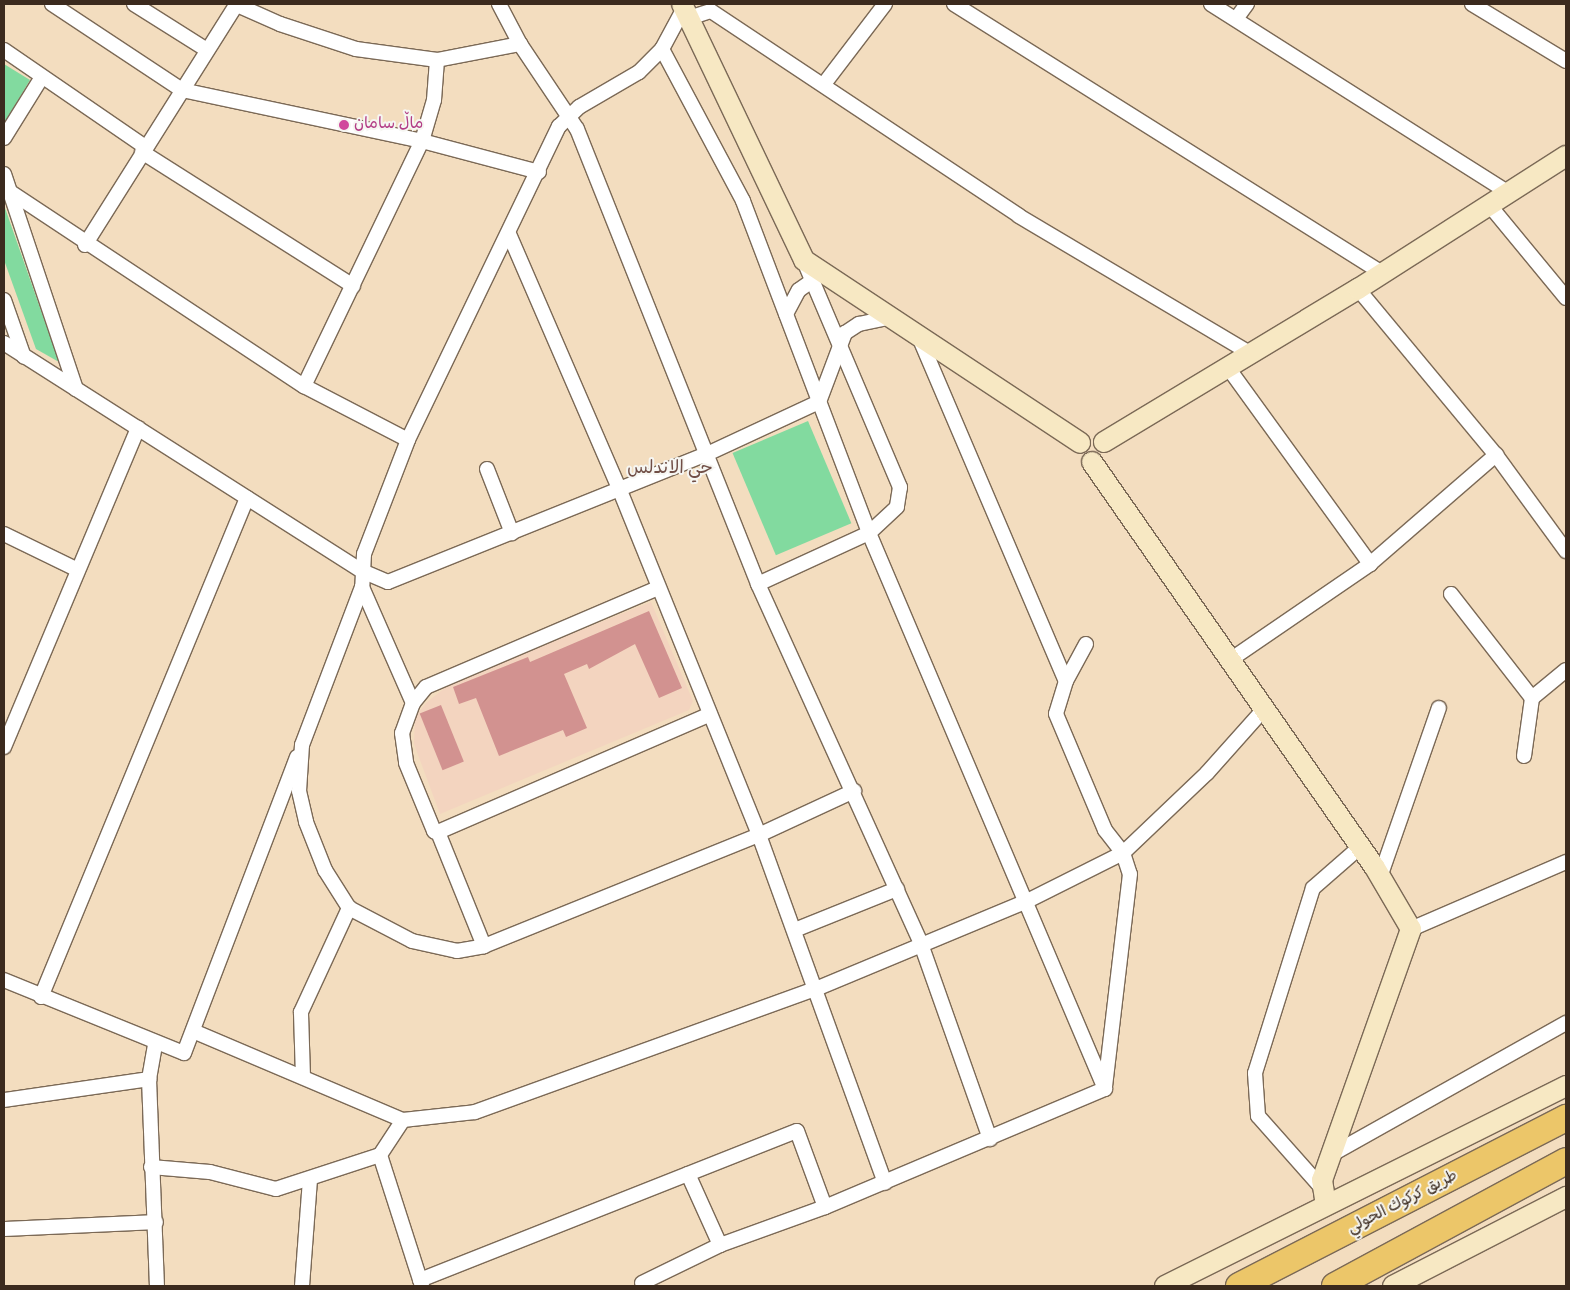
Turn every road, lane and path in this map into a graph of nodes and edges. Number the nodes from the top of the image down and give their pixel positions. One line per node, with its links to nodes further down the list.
1 (52, 4): 20 (street)
2 (134, 4): 14 (street)
3 (236, 4): 14 (street); 16 (street)
4 (499, 4): 12 (street)
5 (885, 4): 19 (street)
6 (954, 4): 34 (street)
7 (1211, 4): 11 (street)
8 (1247, 4): 11 (street)
9 (1472, 4): 17 (street)
10 (686, 8): 15 (street); 19 (street); 33 (main road)
11 (1236, 19): 29 (street)
12 (520, 44): 16 (street); 21 (street)
13 (4, 50): 18 (street)
14 (208, 50): 20 (street)
15 (662, 50): 21 (street); 40 (street)
16 (437, 60): 23 (street)
17 (1566, 61)
18 (42, 77): 22 (street); 24 (street)
19 (824, 84): 45 (street)
20 (182, 90): 23 (street); 24 (street)
21 (568, 114): 26 (street); 55 (street)
22 (4, 138)
23 (422, 141): 26 (street); 36 (street)
24 (143, 149): 32 (street); 36 (street)
25 (1566, 156): 29 (main road)
26 (539, 172): 31 (street)
27 (4, 174): 28 (street)
28 (9, 191): 32 (street); 49 (street)
29 (1510, 194): 30 (main road)
30 (1491, 207): 34 (main road); 38 (street)
31 (509, 234): 52 (street); 59 (street)
32 (85, 245): 48 (street)
33 (804, 260): 35 (street); 41 (main road)
34 (1382, 273): 37 (main road)
35 (812, 281): 40 (street); 43 (street)
36 (353, 286): 48 (street)
37 (1358, 289): 45 (main road); 56 (street)
38 (1566, 298)
39 (4, 300): 46 (street)
40 (786, 314): 50 (street)
41 (891, 318): 42 (main road); 43 (street)
42 (919, 336): 54 (main road); 75 (street)
43 (839, 343): 50 (street); 62 (street)
44 (4, 344): 46 (street)
45 (1251, 354): 47 (main road)
46 (24, 356): 49 (street)
47 (1229, 369): 53 (main road); 65 (street)
48 (304, 386): 52 (street)
49 (76, 389): 51 (street)
50 (819, 402): 55 (street); 62 (street)
51 (138, 428): 60 (street); 66 (street)
52 (408, 440): 67 (street)
53 (1104, 442): 54 (main road); 57 (main road)
54 (1080, 443): 57 (main road)
55 (707, 454): 59 (street); 68 (street)
56 (1496, 455): 64 (street); 65 (street)
57 (1092, 462): 73 (main road)
58 (487, 469): 61 (street)
59 (619, 488): 61 (street); 70 (street)
60 (247, 498): 67 (street); 101 (street)
61 (512, 533): 67 (street)
62 (869, 533): 68 (street); 93 (street)
63 (4, 534): 66 (street)
64 (1566, 551)
65 (1370, 564): 73 (street)
66 (76, 570): 81 (street)
67 (362, 571): 69 (street)
68 (758, 584): 85 (street)
69 (362, 587): 77 (street); 82 (street)
70 (658, 588): 77 (street); 80 (street)
71 (1451, 594): 76 (street)
72 (1086, 644): 75 (street)
73 (1230, 660): 79 (main road)
74 (1566, 670): 76 (street)
75 (1066, 681): 89 (street)
76 (1532, 698): 84 (street)
77 (414, 703): 86 (street)
78 (1439, 708): 91 (street)
79 (1264, 709): 88 (main road); 89 (street)
80 (708, 715): 86 (street); 87 (street)
81 (8, 721): 83 (street)
82 (302, 745): 94 (street); 103 (street)
83 (4, 747)
84 (1524, 756)
85 (854, 791): 87 (street); 92 (street)
86 (438, 832): 98 (street)
87 (759, 834): 96 (street); 98 (street)
88 (1360, 847): 91 (main road); 120 (street)
89 (1123, 853): 93 (street); 108 (street)
90 (1566, 862): 95 (street)
91 (1380, 877): 95 (main road)
92 (897, 889): 96 (street); 97 (street)
93 (1027, 901): 97 (street); 108 (street)
94 (349, 908): 98 (street); 105 (street)
95 (1411, 929): 113 (main road)
96 (795, 930): 100 (street)
97 (921, 944): 100 (street); 112 (street)
98 (484, 946)
99 (4, 980): 101 (street)
100 (818, 988): 111 (street); 119 (street)
101 (41, 998): 104 (street)
102 (1566, 1023): 113 (street)
103 (193, 1031): 104 (street); 105 (street)
104 (155, 1045): 106 (street)
105 (303, 1077): 111 (street)
106 (149, 1079): 109 (street); 116 (street)
107 (1566, 1086): 120 (main road)
108 (1105, 1089): 112 (street)
109 (4, 1100)
110 (1566, 1118): 131 (highway, طريق كركوك الحولي)
111 (403, 1120): 114 (street)
112 (990, 1139): 119 (street)
113 (1336, 1152): 120 (main road)
114 (380, 1155): 118 (street); 126 (street)
115 (1566, 1161): 132 (highway)
116 (151, 1167): 118 (street); 123 (street)
117 (688, 1174): 122 (street); 125 (street); 126 (street)
118 (310, 1180): 129 (street)
119 (885, 1183): 122 (street)
120 (1324, 1196): 130 (main road)
121 (1566, 1197): 133 (main road)
122 (825, 1207): 125 (street)
123 (156, 1222): 124 (street); 128 (street)
124 (4, 1229)
125 (720, 1245): 127 (street)
126 (421, 1283)
127 (642, 1283)
128 (157, 1286)
129 (302, 1286)
130 (1165, 1286)
131 (1239, 1286)
132 (1335, 1286)
133 (1393, 1286)

